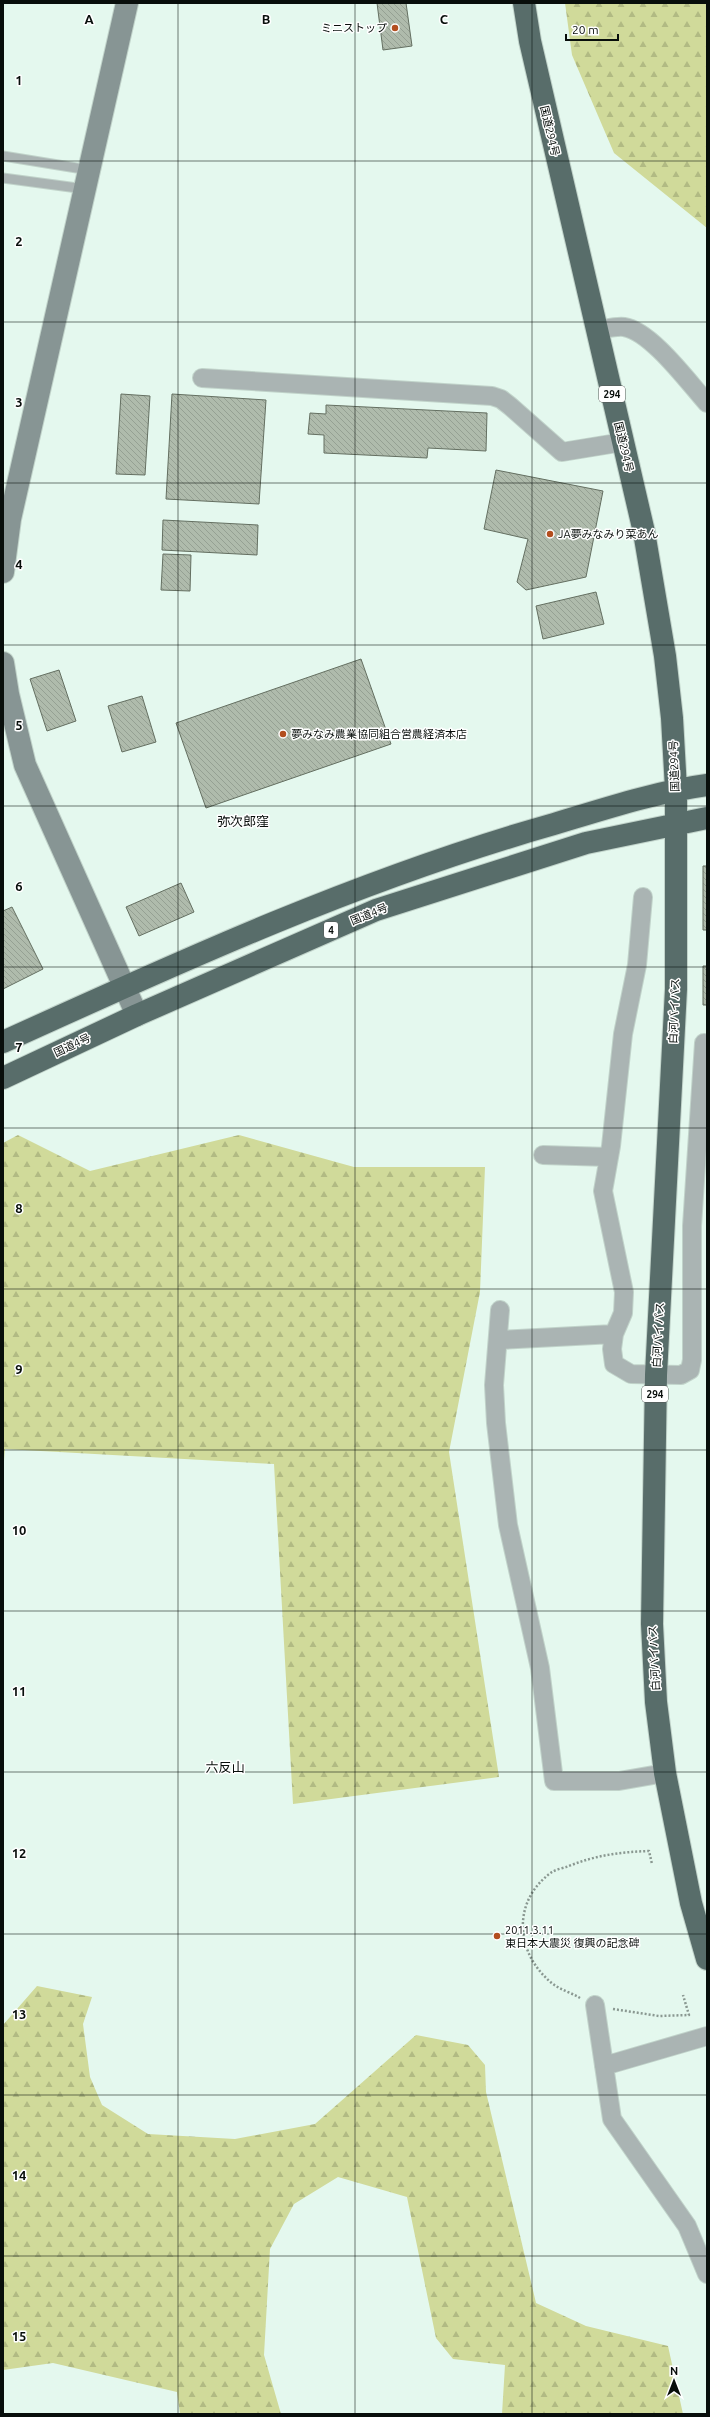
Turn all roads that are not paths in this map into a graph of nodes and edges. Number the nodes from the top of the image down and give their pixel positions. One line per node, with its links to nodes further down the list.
1 (127, 3): 5 (street)
2 (524, 3): 6 (highway, 国道294号 / 294)
3 (3, 156): 5 (lane)
4 (3, 178): 5 (lane)
5 (87, 180): 10 (street)
6 (597, 330): 8 (street); 9 (highway, 国道294号 / 294)
7 (202, 378): 9 (street)
8 (707, 403)
9 (623, 442): 13 (highway, 国道294号 / 294)
10 (3, 572)
11 (3, 663): 17 (street)
12 (707, 785): 13 (highway)
13 (676, 789): 15 (highway, 国道294号 / 294); 17 (highway)
14 (707, 818): 15 (highway, 国道4号 / 4)
15 (675, 825): 18 (highway, 国道4号 / 4); 28 (highway, 白河バイパス / 294)
16 (643, 897): 23 (street)
17 (125, 987): 18 (street); 19 (highway)
18 (137, 1014): 21 (highway, 国道4号 / 4)
19 (3, 1042)
20 (704, 1043): 24 (street)
21 (3, 1078)
22 (543, 1155): 23 (street)
23 (609, 1157): 26 (street)
24 (699, 1279): 28 (street)
25 (500, 1310): 27 (street)
26 (614, 1334): 27 (street); 28 (street)
27 (499, 1340): 29 (street)
28 (656, 1375): 29 (highway, 白河バイパス / 294)
29 (665, 1773): 30 (highway, 白河バイパス / 294)
30 (707, 1959)
31 (594, 2005): 33 (street)
32 (707, 2036): 33 (street)
33 (604, 2066): 34 (street)
34 (707, 2274)

